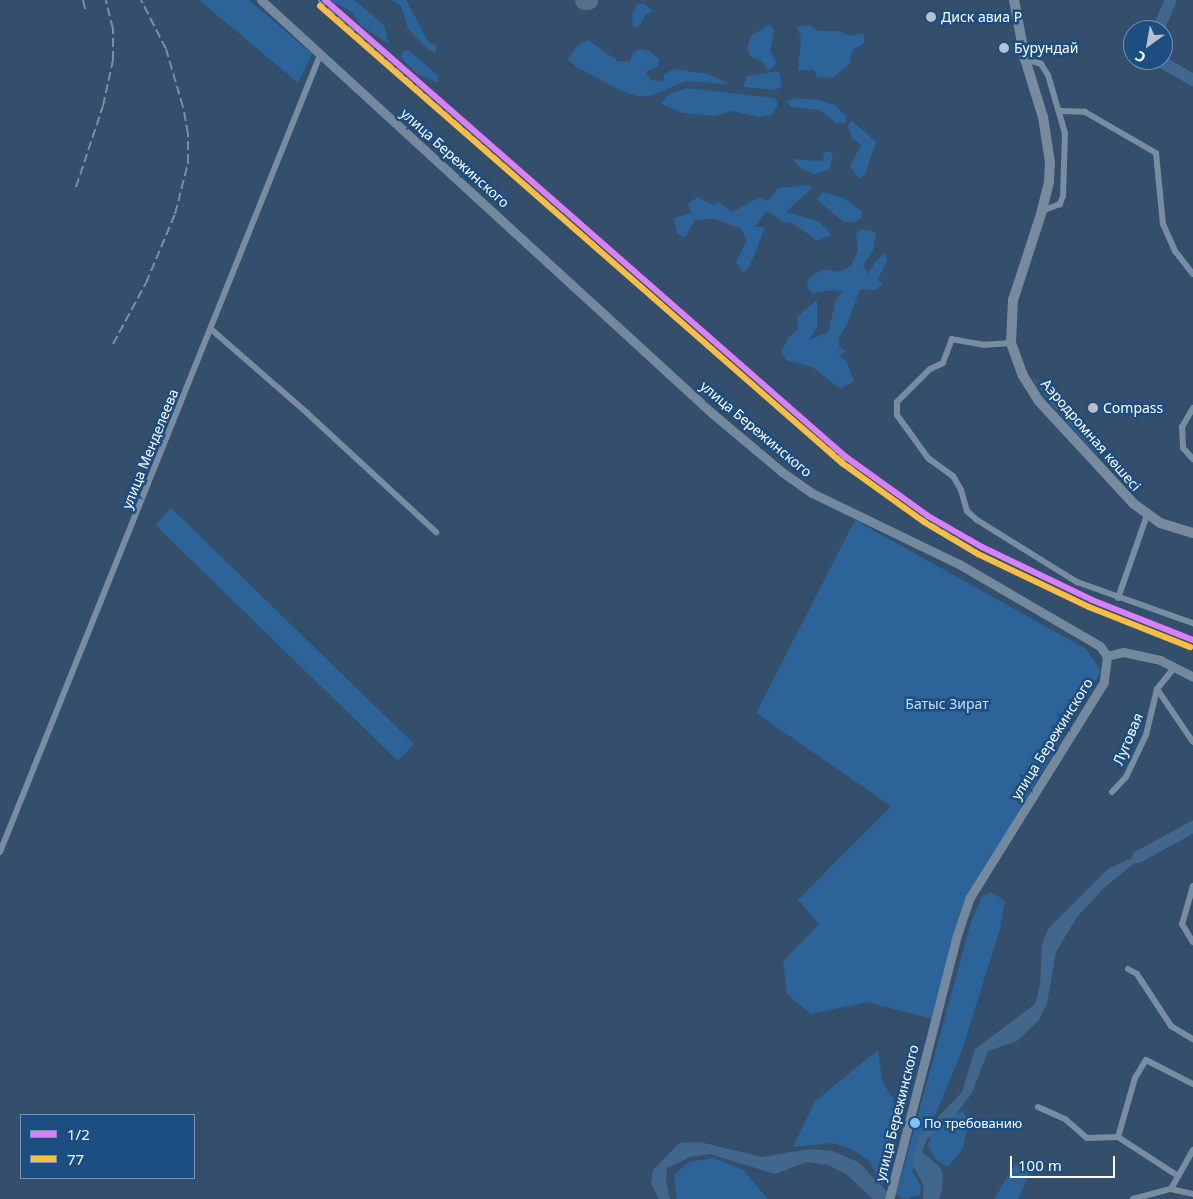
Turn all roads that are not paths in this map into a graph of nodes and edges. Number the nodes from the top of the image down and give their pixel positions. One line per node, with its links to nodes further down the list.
1 (261, 0): 3 (main road, улица Бережинского)
2 (1014, 0): 4 (main road, Аэродромная көшесі)
3 (320, 55): 8 (street, улица Менделеева); 17 (main road, улица Бережинского)
4 (1025, 59): 5 (street); 6 (main road, Аэродромная көшесі)
5 (1060, 111): 6 (street); 7 (street)
6 (1042, 212): 9 (main road, Аэродромная көшесі)
7 (1193, 274)
8 (212, 330): 13 (street); 23 (street, улица Менделеева)
9 (1010, 343): 12 (main road, Аэродромная көшесі); 15 (street)
10 (1193, 408): 11 (street)
11 (1193, 459)
12 (1147, 515): 14 (main road, Аэродромная көшесі); 15 (street)
13 (436, 532)
14 (1193, 534)
15 (1118, 598): 16 (street)
16 (1193, 624)
17 (1107, 656): 18 (main road); 35 (main road, улица Бережинского)
18 (1175, 667): 19 (main road); 20 (street, Луговая)
19 (1193, 677)
20 (1157, 689): 21 (street); 22 (street, Луговая)
21 (1193, 742)
22 (1112, 792)
23 (0, 852)
24 (1193, 886): 25 (street)
25 (1193, 942)
26 (1128, 969): 27 (street)
27 (1193, 1039)
28 (1193, 1084): 30 (street)
29 (1038, 1107): 30 (street)
30 (1118, 1137): 32 (street)
31 (1193, 1150): 32 (street)
32 (1178, 1176): 33 (street)
33 (1171, 1189): 34 (street); 36 (street)
34 (1193, 1194)
35 (889, 1199)
36 (1133, 1199)

